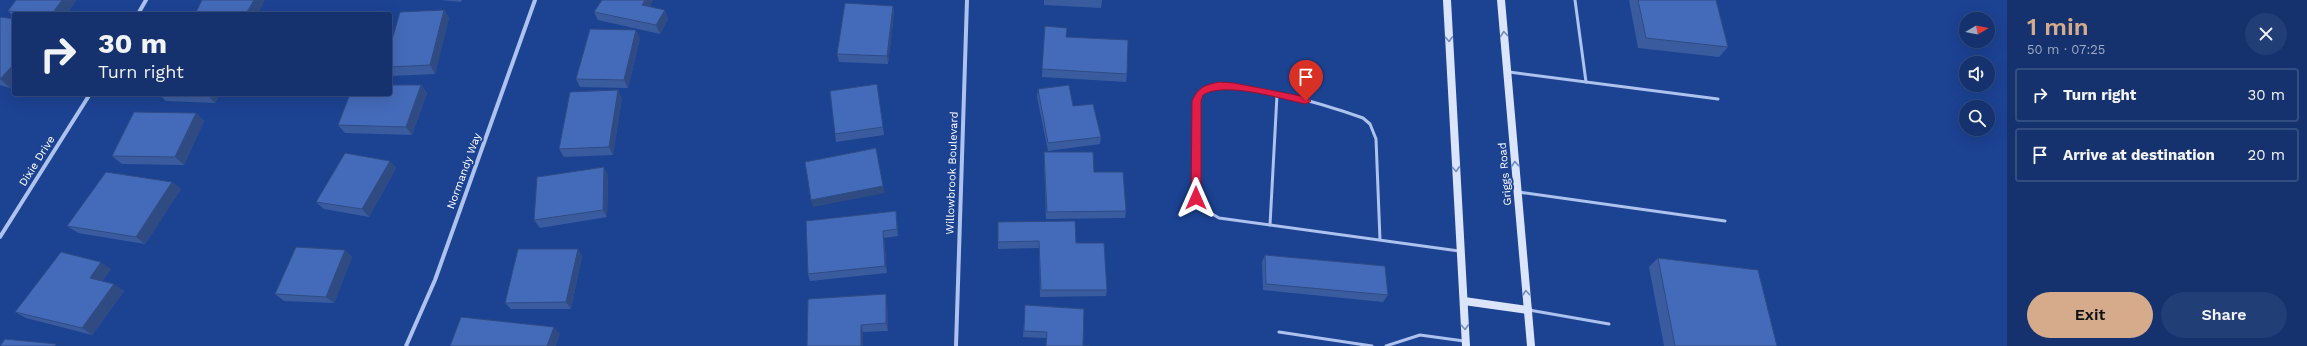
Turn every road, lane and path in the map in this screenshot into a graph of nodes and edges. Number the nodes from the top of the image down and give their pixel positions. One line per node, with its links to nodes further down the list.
1 (146, 0): 7 (street)
2 (535, 0): 24 (street, Normandy Way)
3 (967, 0): 25 (street, Willowbrook Boulevard)
4 (1447, 0): 18 (main road, one-way to 18)
5 (1501, 0): 8 (main road, Griggs Road, one-way to 5)
6 (1575, 0): 9 (lane)
7 (139, 12)
8 (1507, 72): 9 (lane); 13 (main road, Griggs Road, one-way to 8)
9 (1586, 82): 12 (lane)
10 (1278, 95): 15 (lane); 15 (lane); 17 (lane)
11 (89, 96): 16 (street, Dixie Drive)
12 (1718, 99)
13 (1518, 192): 14 (lane); 20 (main road, Griggs Road, one-way to 13)
14 (1725, 221)
15 (1270, 225): 17 (lane)
16 (0, 237)
17 (1380, 240): 18 (lane)
18 (1461, 251): 19 (main road)
19 (1464, 301): 20 (main road); 23 (main road, one-way to 23)
20 (1528, 310): 21 (lane); 28 (main road, Griggs Road)
21 (1610, 324)
22 (1279, 332): 26 (lane)
23 (1466, 343): 27 (lane)
24 (406, 346)
25 (956, 346)
26 (1372, 346)
27 (1386, 346)
28 (1531, 346)

